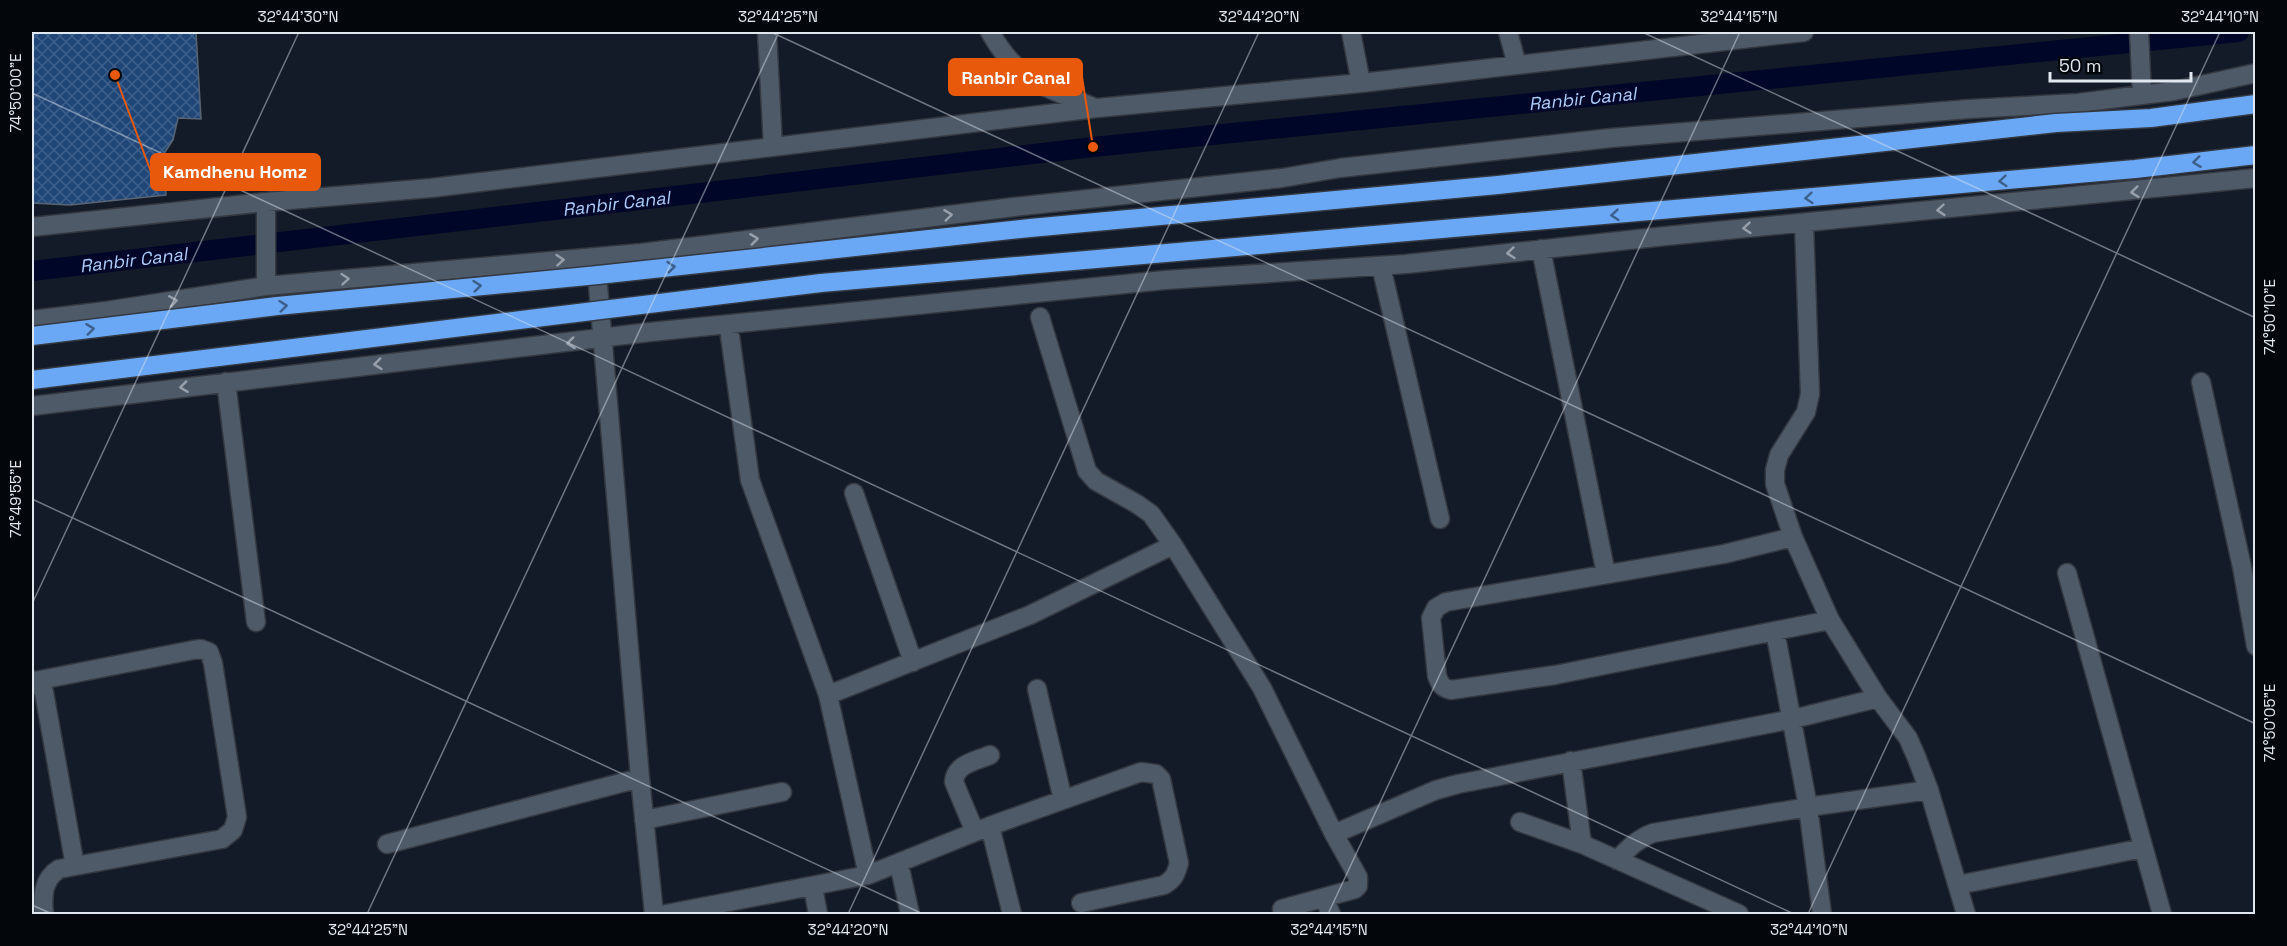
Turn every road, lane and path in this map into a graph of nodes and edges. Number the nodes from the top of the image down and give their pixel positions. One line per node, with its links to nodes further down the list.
1 (766, 32): 13 (street)
2 (990, 32): 12 (street)
3 (1351, 32): 9 (street)
4 (1508, 32): 7 (street)
5 (1803, 32): 7 (street)
6 (2139, 32): 10 (street)
7 (1517, 65): 9 (street)
8 (2256, 73): 10 (street)
9 (1361, 83): 12 (street)
10 (2142, 95): 20 (street, one-way to 10)
11 (2256, 104): 25 (highway, one-way to 11, bridge)
12 (1097, 108): 13 (street)
13 (773, 147): 16 (street)
14 (2256, 155): 28 (highway, one-way to 28, bridge)
15 (2256, 178): 17 (street, one-way to 17)
16 (265, 212): 18 (street); 22 (street)
17 (1804, 223): 19 (street, one-way to 19); 34 (street)
18 (32, 227)
19 (1541, 249): 21 (street, one-way to 21); 37 (street)
20 (596, 257): 22 (street, one-way to 20); 27 (street)
21 (1382, 266): 27 (street); 33 (street)
22 (267, 279): 24 (street, one-way to 22)
23 (1040, 317): 35 (street)
24 (32, 321)
25 (32, 336)
26 (730, 336): 45 (street)
27 (602, 339): 29 (street, one-way to 29); 50 (street)
28 (32, 380)
29 (226, 382): 31 (street, one-way to 31); 39 (street)
30 (2201, 382): 41 (street)
31 (32, 406)
32 (854, 493): 42 (street)
33 (1440, 519)
34 (1793, 537): 37 (street); 38 (street)
35 (1173, 545): 42 (street); 58 (street)
36 (2067, 573): 61 (street)
37 (1606, 574): 40 (street)
38 (1830, 620): 40 (street); 46 (street)
39 (256, 622)
40 (1775, 631): 47 (street)
41 (2256, 645)
42 (913, 662): 45 (street)
43 (33, 681): 64 (street); 64 (street)
44 (1037, 689): 53 (street)
45 (828, 695): 65 (street)
46 (1878, 698): 47 (street); 51 (street)
47 (1793, 719): 49 (street); 54 (street)
48 (990, 755): 57 (street)
49 (1571, 761): 58 (street); 60 (street)
50 (640, 778): 55 (street); 59 (street)
51 (1929, 790): 54 (street); 67 (street)
52 (782, 792): 55 (street)
53 (1063, 800): 57 (street); 69 (street)
54 (1808, 807): 62 (street); 79 (street)
55 (644, 820): 73 (street)
56 (1520, 822): 60 (street)
57 (982, 829): 63 (street); 77 (street)
58 (1335, 834): 70 (street)
59 (387, 844)
60 (1582, 844): 62 (street)
61 (2143, 848): 67 (street); 81 (street)
62 (1617, 860): 78 (street)
63 (899, 864): 65 (street); 76 (street)
64 (75, 866): 66 (street)
65 (868, 875): 68 (street)
66 (39, 883): 72 (street)
67 (1958, 885): 80 (street)
68 (813, 887): 74 (street); 75 (street)
69 (1081, 903)
70 (1327, 906): 71 (street)
71 (1282, 909)
72 (44, 915)
73 (654, 915)
74 (666, 915)
75 (818, 915)
76 (910, 915)
77 (1012, 915)
78 (1739, 915)
79 (1822, 915)
80 (1966, 915)
81 (2162, 915)

